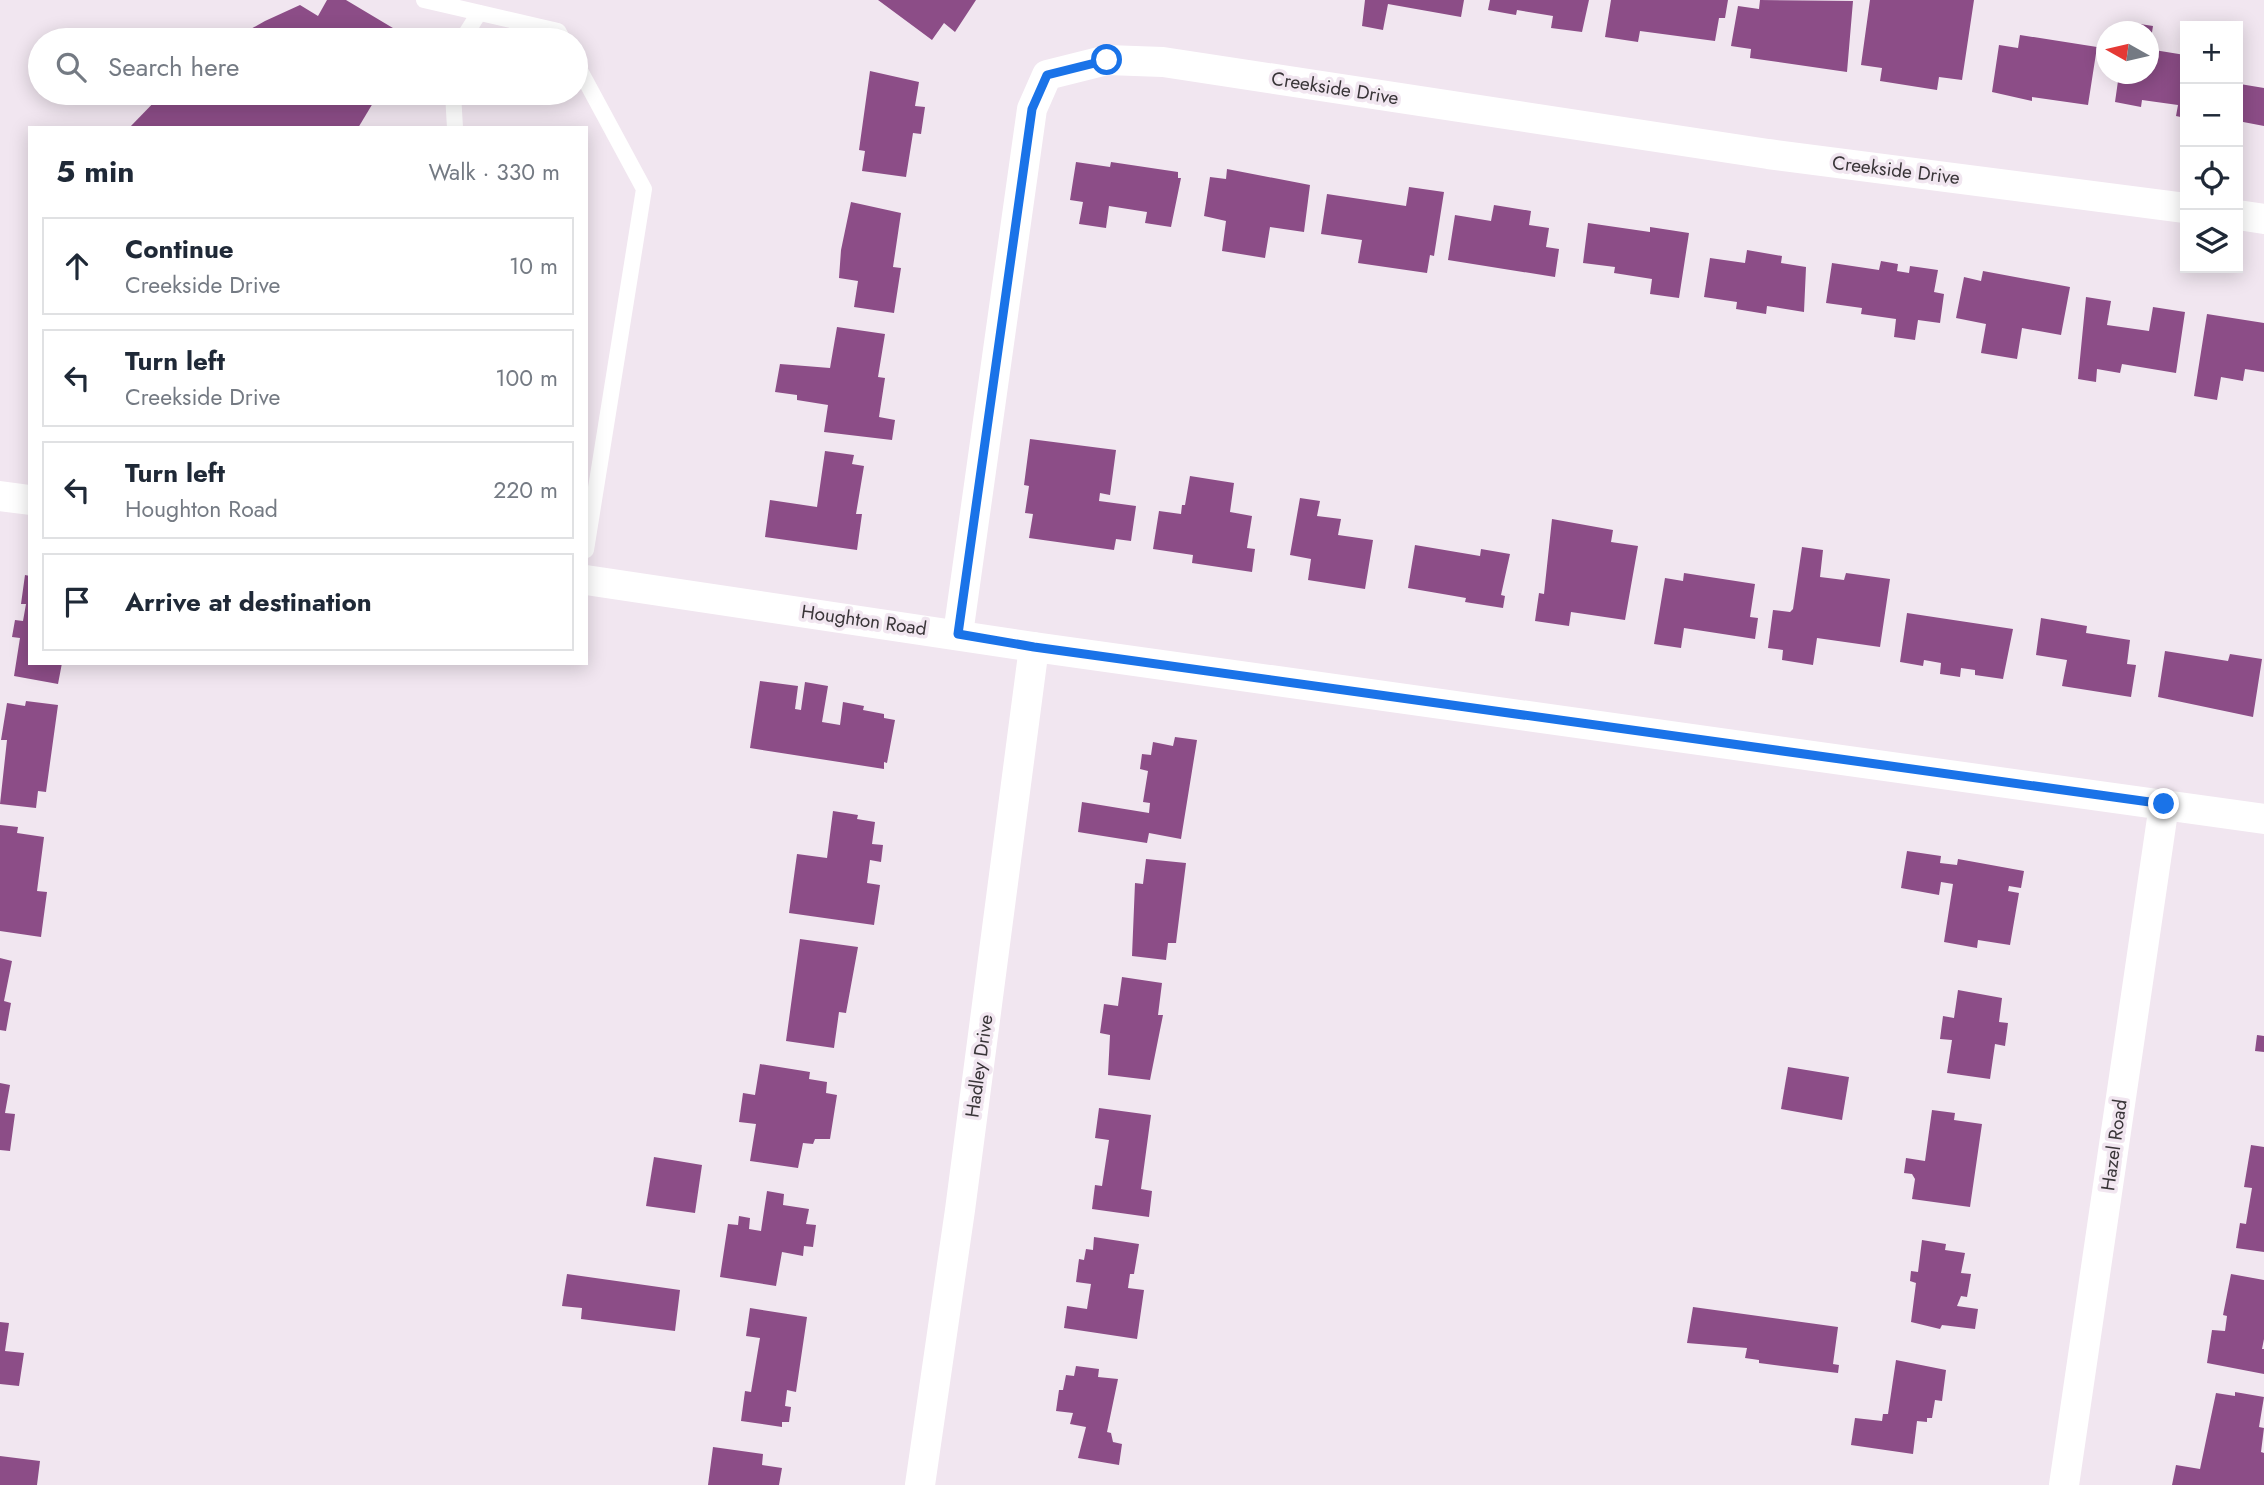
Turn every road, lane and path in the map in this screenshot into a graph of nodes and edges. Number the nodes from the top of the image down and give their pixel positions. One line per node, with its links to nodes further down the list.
1 (424, 0): 2 (lane)
2 (479, 13): 3 (lane); 4 (lane)
3 (470, 28)
4 (545, 28)
5 (588, 85): 13 (lane)
6 (454, 105): 7 (lane)
7 (455, 126)
8 (2180, 207): 15 (street, Creekside Drive)
9 (2243, 216): 10 (street)
10 (2264, 219)
11 (0, 496): 12 (street)
12 (28, 500)
13 (588, 538)
14 (588, 580): 15 (street, Houghton Road)
15 (958, 634): 16 (street, Houghton Road)
16 (1034, 647): 17 (street, Houghton Road); 19 (street, Hadley Drive)
17 (2164, 804): 18 (street, Houghton Road); 20 (street, Hazel Road)
18 (2264, 819)
19 (920, 1485)
20 (2064, 1485)

